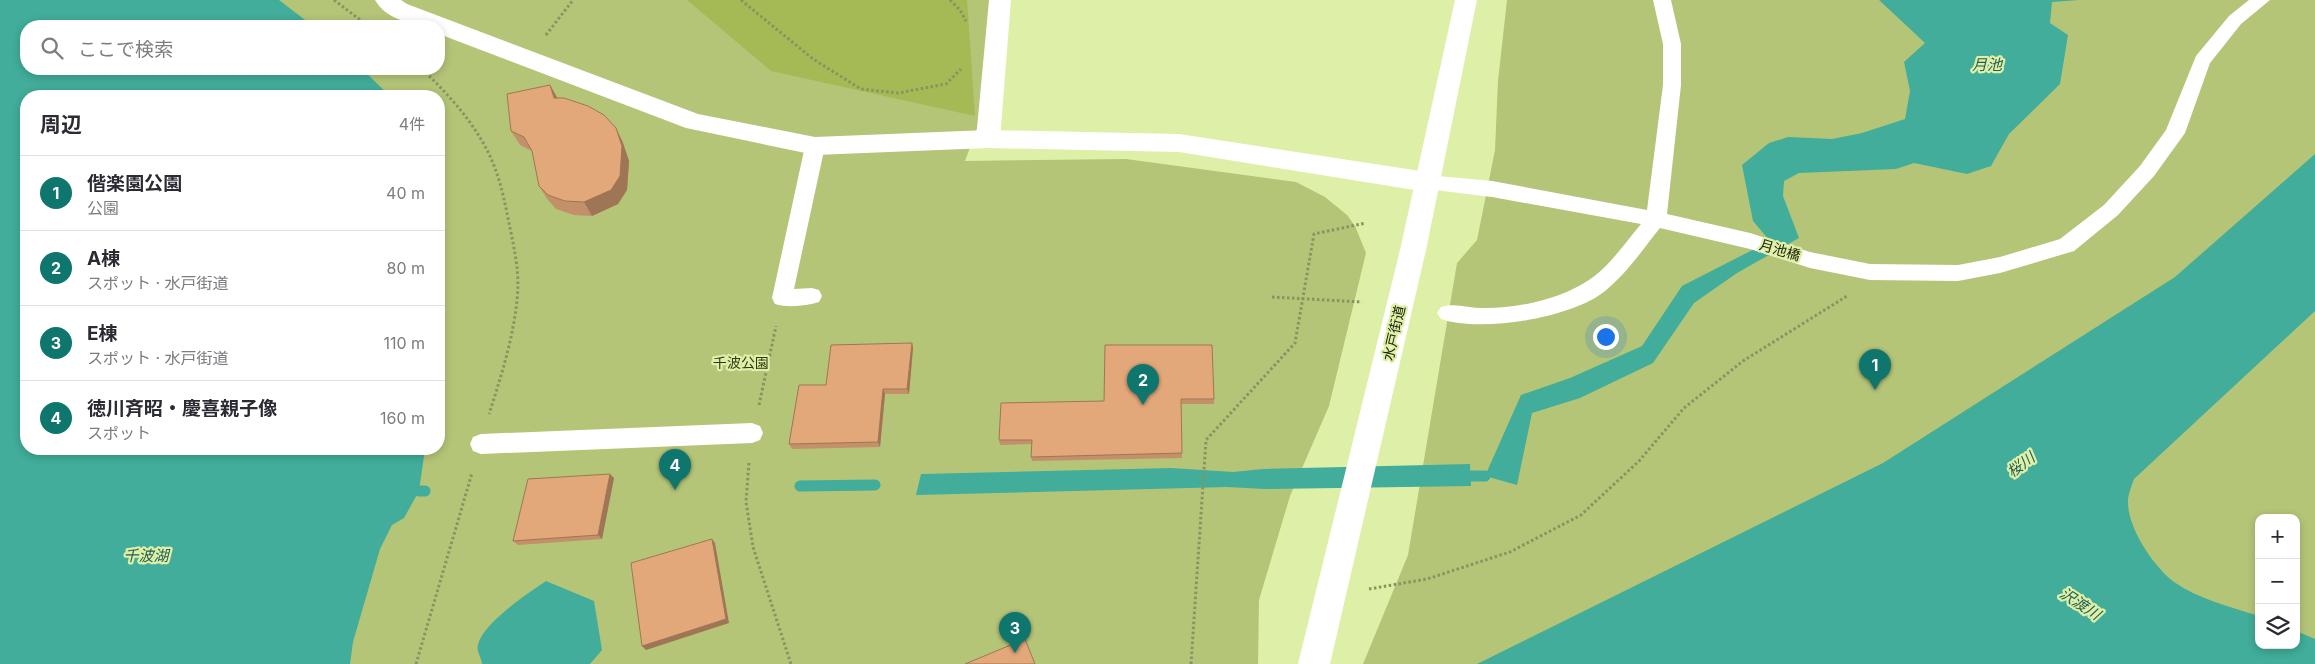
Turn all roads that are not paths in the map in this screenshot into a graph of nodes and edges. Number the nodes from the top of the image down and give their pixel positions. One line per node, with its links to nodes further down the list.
1 (386, 0): 6 (street)
2 (1000, 0): 8 (street)
3 (1466, 0): 10 (street, 水戸街道)
4 (1662, 0): 11 (lane)
5 (2261, 0): 11 (lane, 月池橋)
6 (426, 20)
7 (445, 27): 9 (street)
8 (988, 139): 9 (street); 10 (street)
9 (815, 146): 12 (lane)
10 (1427, 182): 11 (lane, 月池橋); 16 (street, 水戸街道)
11 (1656, 219): 13 (lane)
12 (812, 296)
13 (1448, 312)
14 (752, 433): 15 (lane)
15 (481, 444)
16 (1314, 664)

